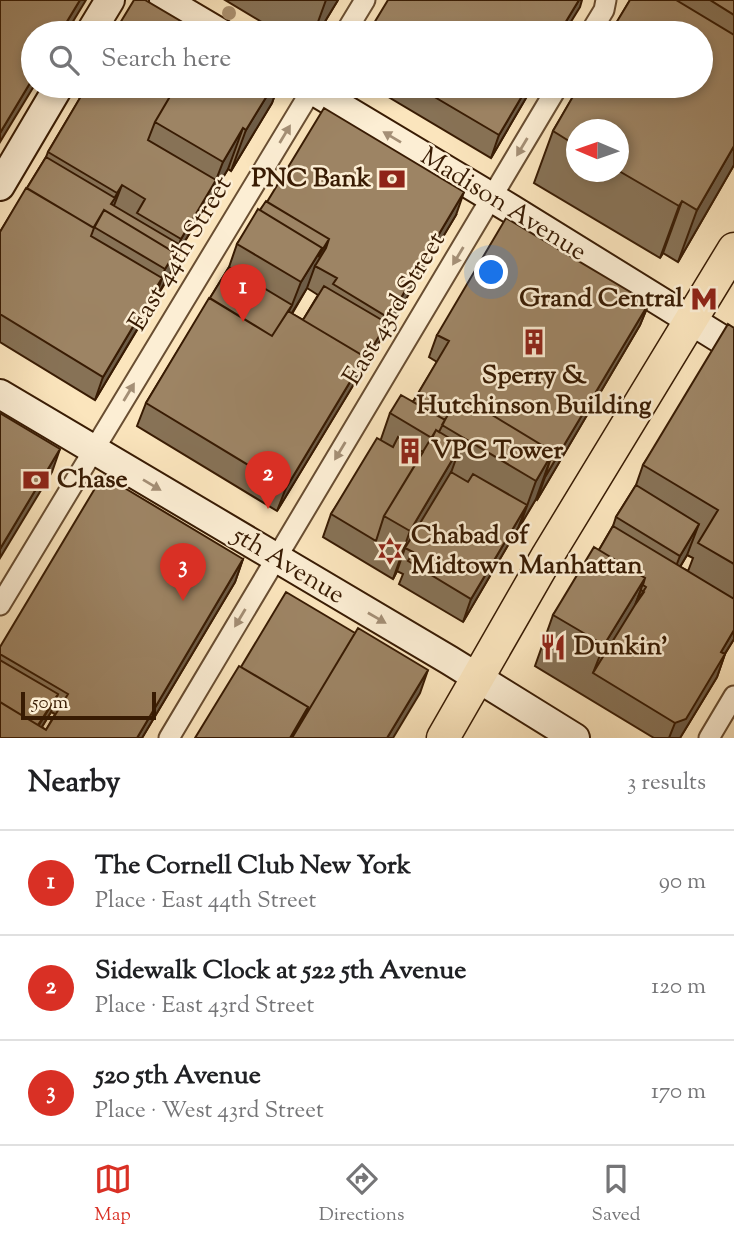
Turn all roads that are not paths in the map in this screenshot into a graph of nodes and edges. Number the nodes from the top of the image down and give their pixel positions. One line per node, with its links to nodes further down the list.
1 (110, 0): 5 (main road)
2 (164, 0): 6 (main road)
3 (365, 0): 7 (street)
4 (606, 0): 8 (street)
5 (97, 21)
6 (200, 21)
7 (352, 21)
8 (597, 21)
9 (52, 98): 13 (main road)
10 (304, 98): 19 (street, East 44th Street, one-way to 10)
11 (329, 98): 14 (main road, Madison Avenue, one-way to 11)
12 (551, 98): 14 (street, East 43rd Street, one-way to 14)
13 (0, 186)
14 (492, 197): 16 (main road, Madison Avenue); 20 (street, East 43rd Street, one-way to 20)
15 (734, 249): 16 (main road)
16 (690, 321): 17 (main road, Madison Avenue); 22 (main road)
17 (734, 347)
18 (0, 394): 19 (main road, 5th Avenue)
19 (94, 450): 20 (main road, 5th Avenue, one-way to 20); 21 (street, East 44th Street)
20 (275, 559): 22 (main road, 5th Avenue, one-way to 22); 24 (street, East 43rd Street, one-way to 24)
21 (0, 606)
22 (477, 677): 25 (main road); 26 (main road, 5th Avenue)
23 (734, 696): 27 (street)
24 (169, 738)
25 (443, 738)
26 (575, 738)
27 (709, 738)

